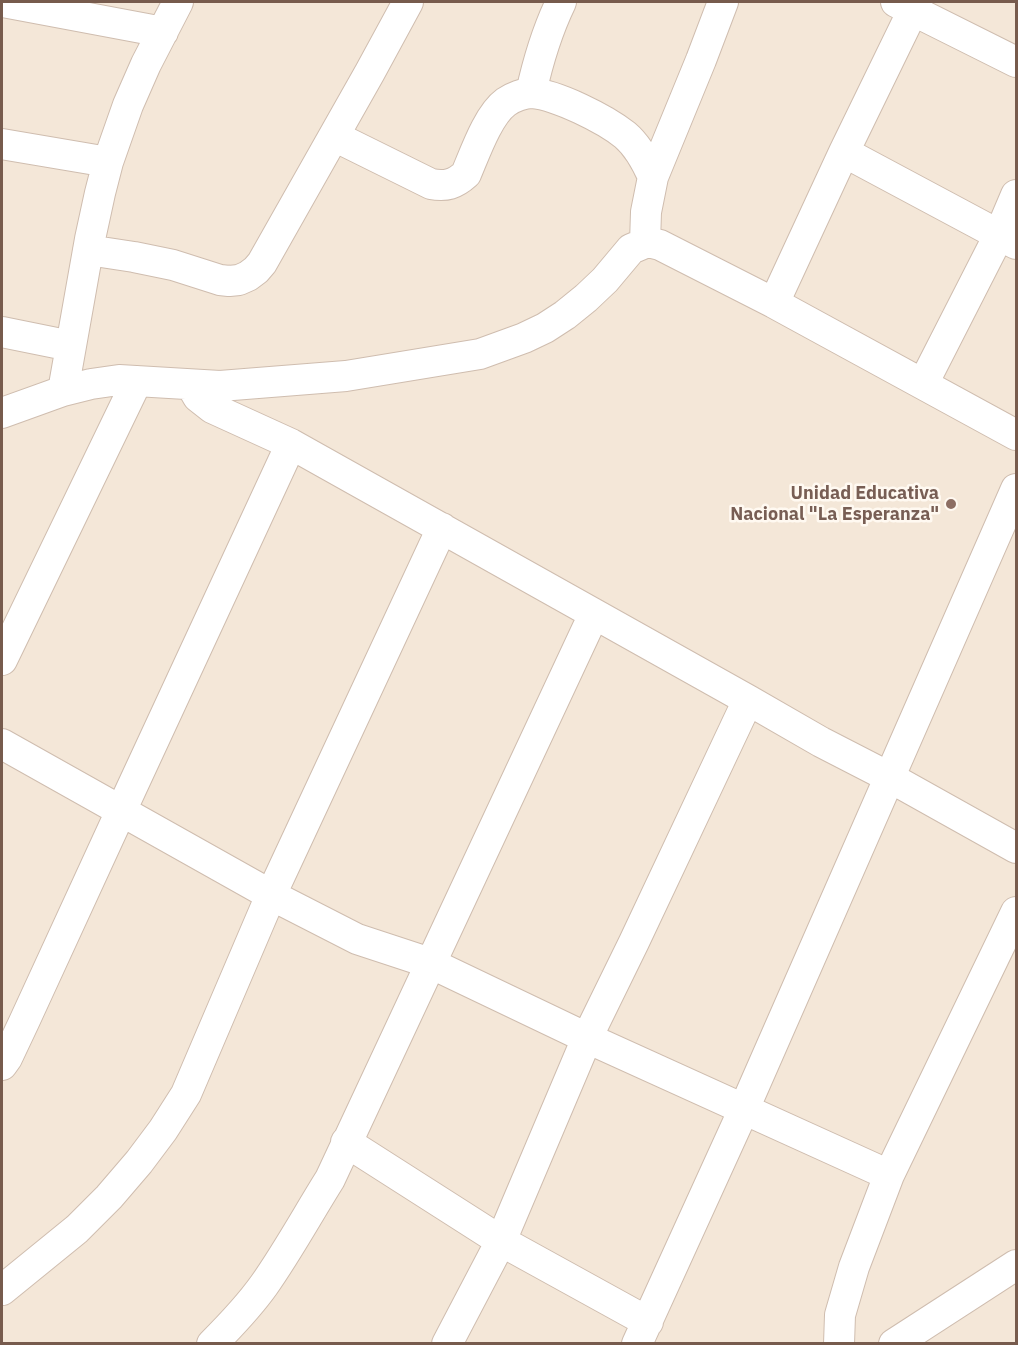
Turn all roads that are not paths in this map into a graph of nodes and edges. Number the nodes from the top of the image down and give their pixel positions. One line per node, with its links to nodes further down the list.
1 (3, 2): 7 (street)
2 (178, 2): 7 (street)
3 (408, 2): 10 (street)
4 (561, 2): 9 (street)
5 (723, 2): 14 (street)
6 (909, 4): 8 (street); 12 (street)
7 (163, 32): 13 (street)
8 (1017, 63)
9 (531, 93): 10 (street); 14 (street)
10 (334, 136): 18 (street)
11 (2, 144): 13 (street)
12 (844, 152): 16 (street); 19 (street)
13 (108, 162): 18 (street)
14 (653, 177): 17 (street)
15 (1017, 195): 16 (street)
16 (1008, 239): 23 (street)
17 (645, 243): 19 (street); 24 (street)
18 (88, 250): 21 (street)
19 (774, 303): 23 (street)
20 (2, 332): 21 (street)
21 (71, 346): 25 (street)
22 (137, 381): 24 (street); 25 (street); 32 (street)
23 (923, 384): 27 (street)
24 (191, 385): 28 (street)
25 (63, 391): 26 (street)
26 (2, 413)
27 (1017, 435)
28 (291, 444): 30 (street); 36 (street)
29 (1017, 489): 35 (street)
30 (442, 528): 31 (street); 38 (street)
31 (594, 614): 33 (street); 40 (street)
32 (2, 660)
33 (748, 700): 35 (street); 41 (street)
34 (2, 744): 36 (street)
35 (890, 777): 37 (street); 43 (street)
36 (121, 811): 38 (street); 42 (street)
37 (1017, 848)
38 (271, 895): 40 (street); 48 (street)
39 (1017, 912): 45 (street)
40 (430, 963): 41 (street); 44 (street)
41 (586, 1038): 43 (street); 46 (street)
42 (2, 1065)
43 (744, 1109): 45 (street); 49 (street)
44 (346, 1142): 46 (street); 50 (street)
45 (889, 1175): 52 (street)
46 (501, 1241): 49 (street); 51 (street)
47 (1017, 1265): 53 (street)
48 (2, 1290)
49 (643, 1333)
50 (212, 1344)
51 (447, 1344)
52 (839, 1344)
53 (894, 1344)

